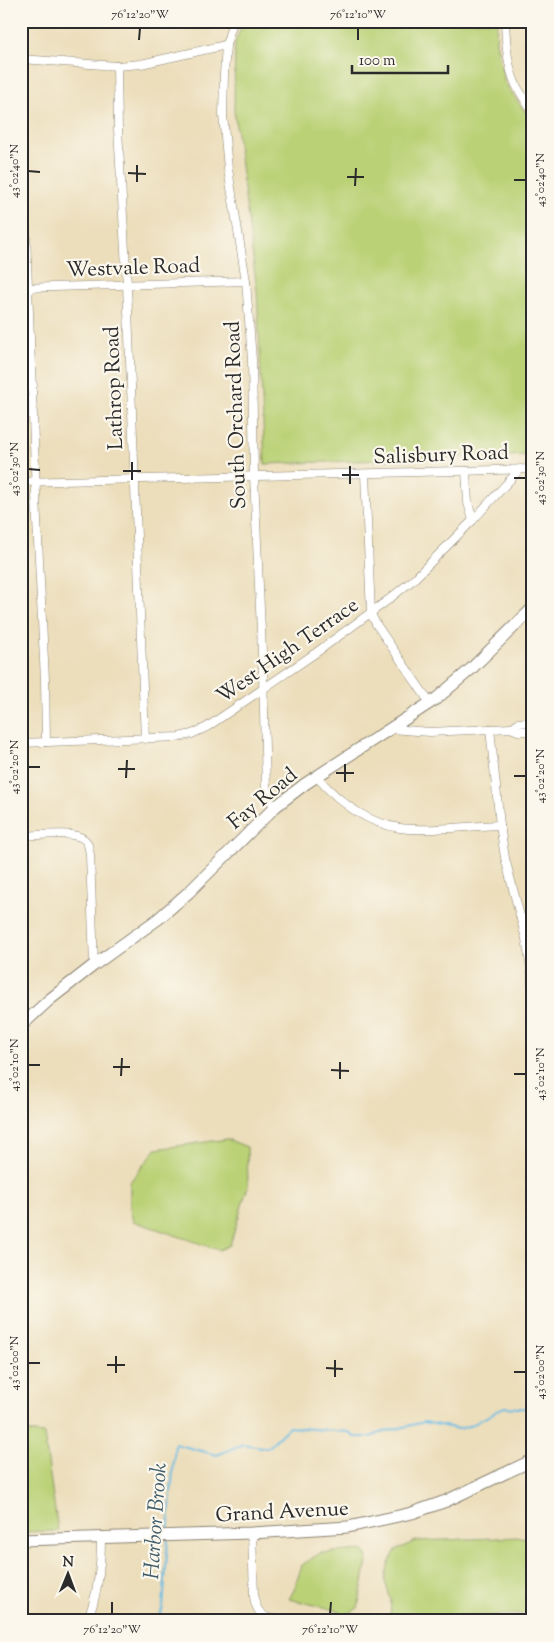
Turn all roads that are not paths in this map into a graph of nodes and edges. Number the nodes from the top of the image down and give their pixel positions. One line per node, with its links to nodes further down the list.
1 (233, 21): 3 (street, South Orchard Road)
2 (505, 21): 7 (street)
3 (226, 45): 5 (street); 9 (street, South Orchard Road)
4 (21, 60): 5 (street)
5 (117, 66): 10 (street, Lathrop Road)
6 (21, 106): 8 (street)
7 (533, 113)
8 (23, 191): 11 (street)
9 (246, 282): 10 (street, Westvale Road); 18 (street, South Orchard Road)
10 (127, 285): 11 (street, Westvale Road); 19 (street, Lathrop Road)
11 (25, 288): 13 (street)
12 (21, 385): 13 (street)
13 (33, 385): 21 (street)
14 (533, 468): 15 (street, Salisbury Road)
15 (520, 469): 16 (street, Salisbury Road); 22 (street, West High Terrace)
16 (466, 470): 17 (street, Salisbury Road); 22 (street)
17 (366, 474): 18 (street, Salisbury Road); 24 (street)
18 (254, 476): 19 (street, Salisbury Road); 25 (street, South Orchard Road)
19 (135, 479): 21 (street, Salisbury Road); 32 (street, Lathrop Road)
20 (21, 482): 21 (street, Salisbury Road)
21 (36, 482): 33 (street)
22 (473, 520): 24 (street, West High Terrace)
23 (533, 608): 26 (street, Fay Road)
24 (371, 614): 25 (street, West High Terrace); 26 (street)
25 (264, 688): 32 (street, West High Terrace); 36 (street, South Orchard Road)
26 (430, 703): 29 (street, Fay Road)
27 (533, 722): 28 (street)
28 (511, 728): 30 (street); 31 (street)
29 (392, 729): 30 (street); 35 (street, Fay Road)
30 (490, 729): 37 (street)
31 (533, 731)
32 (145, 739): 33 (street, West High Terrace)
33 (46, 742): 34 (street, West High Terrace)
34 (21, 743)
35 (317, 777): 36 (street, Fay Road); 37 (street)
36 (275, 807): 41 (street, Fay Road)
37 (500, 825): 40 (street)
38 (21, 836): 41 (street)
39 (533, 916): 40 (street)
40 (522, 920): 42 (street)
41 (94, 965): 43 (street, Fay Road)
42 (533, 995)
43 (21, 1026)
44 (533, 1460): 45 (street, Grand Avenue)
45 (252, 1533): 46 (street, Grand Avenue); 48 (street)
46 (101, 1538): 47 (street, Grand Avenue); 49 (street)
47 (21, 1540)
48 (322, 1620)
49 (87, 1621)

